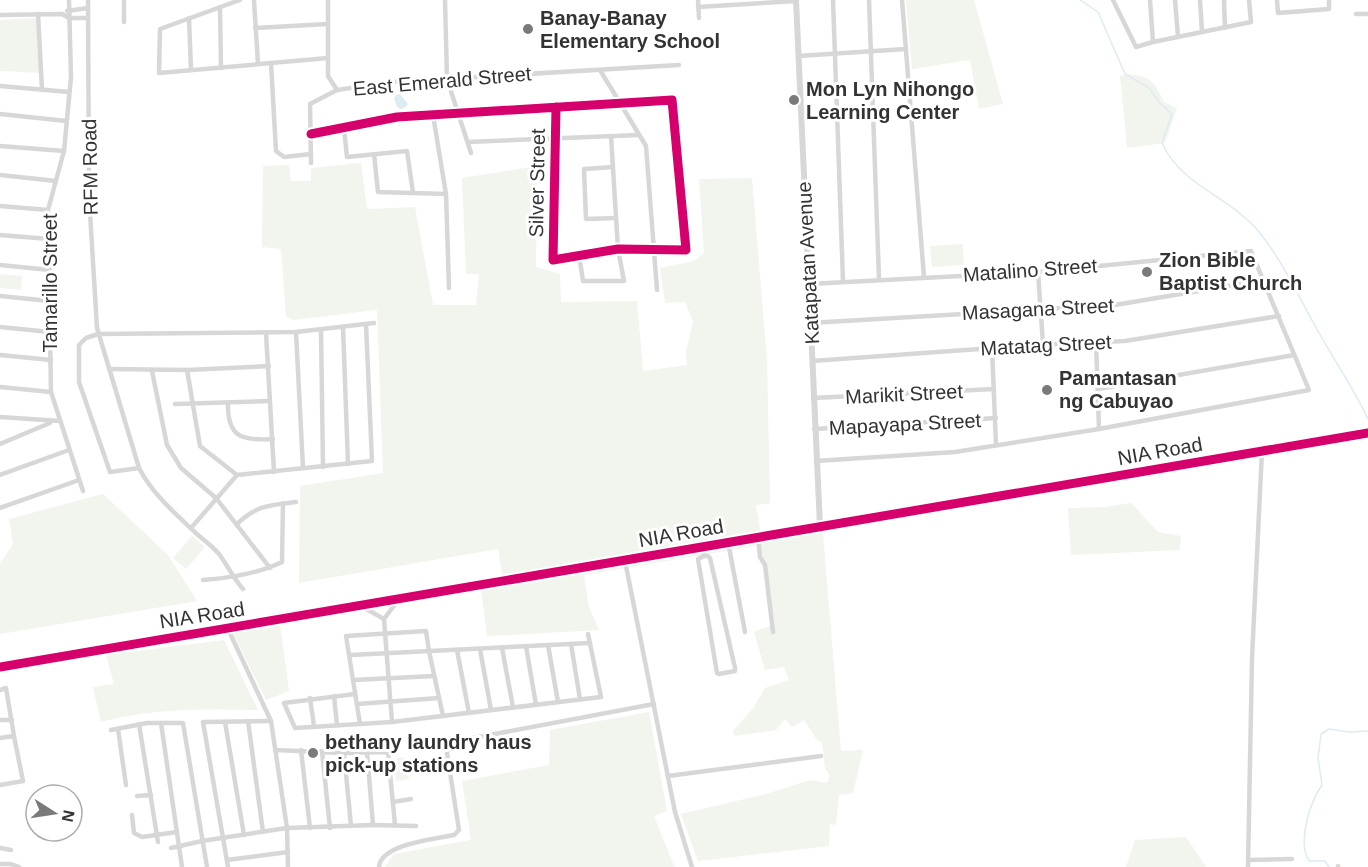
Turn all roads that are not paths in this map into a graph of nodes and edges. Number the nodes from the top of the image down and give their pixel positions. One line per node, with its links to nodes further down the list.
1 (69, 0): 26 (street, Tamarillo Street)
2 (88, 0): 25 (street, RFM Road)
3 (124, 0): 36 (street)
4 (240, 0): 23 (street)
5 (254, 0): 38 (street)
6 (328, 0): 37 (street)
7 (445, 0): 54 (street)
8 (698, 0): 24 (street)
9 (796, 0): 21 (street); 46 (street, Katapatan Avenue)
10 (833, 0): 45 (street)
11 (868, 0): 44 (street)
12 (902, 0): 43 (street)
13 (1113, 0): 42 (street)
14 (1150, 0): 42 (street)
15 (1175, 0): 41 (street)
16 (1200, 0): 40 (street)
17 (1224, 0): 39 (street)
18 (1249, 0): 39 (street)
19 (1277, 0): 20 (street)
20 (1329, 0)
21 (757, 2): 22 (street)
22 (728, 3): 24 (street)
23 (220, 7): 34 (street); 51 (street)
24 (698, 7): 35 (street)
25 (88, 8): 26 (street); 33 (street, RFM Road)
26 (69, 10): 28 (street); 32 (street, Tamarillo Street)
27 (38, 14): 28 (street); 31 (street); 56 (street)
28 (62, 14): 32 (street)
29 (1356, 14): 30 (street)
30 (1368, 14)
31 (0, 15)
32 (69, 18): 33 (street); 58 (street, Tamarillo Street)
33 (88, 18): 113 (street, RFM Road)
34 (189, 18): 52 (street); 52 (street)
35 (699, 18)
36 (124, 22)
37 (328, 24): 38 (street); 47 (street)
38 (255, 28): 49 (street)
39 (1225, 28): 40 (street)
40 (1202, 32): 41 (street)
41 (1178, 37): 42 (street)
42 (1153, 42)
43 (906, 49): 44 (street); 93 (street)
44 (871, 51): 45 (street); 94 (street)
45 (835, 53): 46 (street); 96 (street)
46 (798, 56): 97 (street, Katapatan Avenue)
47 (328, 58): 48 (street); 57 (street)
48 (271, 63): 49 (street); 74 (street)
49 (258, 64): 51 (street)
50 (679, 65): 53 (street, East Emerald Street)
51 (221, 68): 52 (street)
52 (191, 70)
53 (600, 70): 54 (street, East Emerald Street); 59 (street)
54 (447, 79): 57 (street, East Emerald Street); 61 (street)
55 (0, 86): 56 (street)
56 (42, 90): 58 (street)
57 (337, 90): 66 (street, East Emerald Street)
58 (69, 92): 64 (street, Tamarillo Street)
59 (621, 104): 60 (street); 67 (street); 88 (street)
60 (556, 107): 61 (street); 69 (street, Silver Street)
61 (458, 113): 63 (street); 70 (street)
62 (0, 114): 64 (street)
63 (433, 115): 65 (street); 81 (street)
64 (66, 121): 72 (street, Tamarillo Street)
65 (344, 128): 66 (street); 75 (street)
66 (311, 134): 74 (street, East Emerald Street)
67 (639, 135): 68 (street); 88 (street)
68 (611, 136): 69 (street); 77 (street)
69 (555, 138): 70 (street); 89 (street, Silver Street)
70 (468, 142): 73 (street)
71 (0, 146): 72 (street)
72 (64, 151): 79 (street, Tamarillo Street)
73 (471, 153)
74 (311, 154): 76 (street, East Emerald Street)
75 (374, 154): 80 (street); 80 (street)
76 (311, 163)
77 (613, 167): 84 (street); 84 (street)
78 (0, 175): 79 (street)
79 (56, 181): 83 (street, Tamarillo Street)
80 (413, 193): 81 (street)
81 (446, 194): 98 (street)
82 (0, 206): 83 (street)
83 (48, 210): 86 (street, Tamarillo Street)
84 (616, 218): 87 (street)
85 (0, 235): 86 (street)
86 (49, 239): 91 (street, Tamarillo Street)
87 (618, 249): 88 (street); 89 (street); 89 (street)
88 (653, 251): 99 (street)
89 (579, 255)
90 (0, 266): 91 (street)
91 (50, 270): 101 (street, Tamarillo Street)
92 (1038, 272): 93 (street, Matalino Street); 95 (street, Matalino Street); 102 (street)
93 (924, 277): 94 (street, Matalino Street)
94 (879, 279): 96 (street, Matalino Street)
95 (1264, 280): 102 (street, Masagana Street); 103 (street)
96 (843, 281): 97 (street, Matalino Street)
97 (809, 284): 105 (street, Katapatan Avenue)
98 (449, 288)
99 (657, 290)
100 (0, 296): 101 (street)
101 (50, 301): 110 (street, Tamarillo Street)
102 (1041, 308): 105 (street, Masagana Street); 115 (street)
103 (1279, 316): 114 (street, Matatag Street); 118 (street)
104 (374, 323): 106 (street)
105 (810, 323): 120 (street, Katapatan Avenue)
106 (366, 324): 108 (street); 147 (street)
107 (0, 327): 110 (street)
108 (343, 327): 109 (street); 147 (street)
109 (321, 330): 112 (street); 148 (street)
110 (50, 332): 119 (street, Tamarillo Street)
111 (266, 333): 112 (street); 113 (street); 121 (street)
112 (296, 333): 150 (street)
113 (98, 334): 122 (street, RFM Road); 149 (street)
114 (1096, 342): 115 (street, Matatag Street); 126 (street)
115 (1043, 344): 116 (street, Matatag Street)
116 (992, 348): 120 (street, Matatag Street); 127 (street)
117 (0, 355): 119 (street)
118 (1294, 355): 126 (street); 139 (street)
119 (51, 360): 128 (street, Tamarillo Street)
120 (812, 361): 129 (street, Katapatan Avenue)
121 (268, 366): 124 (street); 130 (street)
122 (109, 369): 123 (street); 149 (street, RFM Road)
123 (152, 370): 124 (street); 156 (street)
124 (187, 370): 131 (street)
125 (0, 387): 128 (street)
126 (1098, 388): 139 (street)
127 (994, 389): 129 (street, Marikit Street); 135 (street)
128 (51, 392): 137 (street, Tamarillo Street)
129 (813, 398): 138 (street, Katapatan Avenue)
130 (270, 401): 132 (street); 141 (street)
131 (192, 402): 132 (street); 133 (street); 153 (street)
132 (228, 403): 141 (street)
133 (175, 404)
134 (0, 417): 136 (street)
135 (996, 418): 138 (street, Mapayapa Street); 143 (street)
136 (53, 422): 137 (street); 142 (street)
137 (60, 422): 144 (street, Tamarillo Street)
138 (814, 429): 146 (street, Katapatan Avenue)
139 (1099, 429): 143 (street)
140 (1368, 433): 145 (street, NIA Road)
141 (273, 438): 151 (street)
142 (0, 444)
143 (996, 445): 146 (street)
144 (69, 450): 152 (street); 154 (street, Tamarillo Street)
145 (1262, 451): 161 (street, NIA Road); 261 (street)
146 (816, 460): 161 (street, Katapatan Avenue)
147 (348, 464): 148 (street)
148 (323, 467): 150 (street)
149 (139, 468): 162 (street, RFM Road)
150 (303, 468): 151 (street)
151 (274, 472): 153 (street)
152 (0, 475)
153 (237, 475): 156 (street)
154 (79, 480): 155 (street, Tamarillo Street); 159 (street)
155 (83, 491)
156 (216, 498): 160 (street); 162 (street)
157 (296, 502): 158 (street)
158 (283, 503): 160 (street); 168 (street)
159 (0, 508)
160 (237, 524): 168 (street)
161 (820, 526): 163 (street, NIA Road)
162 (191, 528): 169 (street, RFM Road)
163 (758, 537): 164 (street, NIA Road); 179 (street)
164 (728, 542): 165 (street, NIA Road); 178 (street)
165 (702, 547): 166 (street); 167 (street, NIA Road)
166 (704, 556): 174 (street); 175 (street)
167 (626, 561): 172 (street, NIA Road); 205 (street)
168 (270, 568): 169 (street)
169 (233, 578): 170 (street); 171 (street, RFM Road)
170 (204, 580)
171 (243, 589)
172 (399, 599): 173 (street, NIA Road); 176 (street)
173 (361, 606): 176 (street); 177 (street, NIA Road)
174 (721, 609): 175 (street); 175 (street)
175 (707, 611)
176 (384, 619): 180 (street)
177 (228, 629): 192 (street, NIA Road); 214 (street)
178 (745, 632)
179 (773, 632)
180 (385, 633): 189 (street); 190 (street); 191 (street)
181 (588, 634): 183 (street)
182 (571, 644): 183 (street); 184 (street); 201 (street)
183 (590, 644): 201 (street)
184 (548, 645): 185 (street); 203 (street)
185 (526, 646): 186 (street); 206 (street)
186 (502, 648): 187 (street); 207 (street)
187 (480, 649): 188 (street); 208 (street)
188 (457, 650): 189 (street); 209 (street)
189 (429, 651): 190 (street); 193 (street)
190 (387, 653): 191 (street); 194 (street)
191 (351, 655): 195 (street)
192 (0, 667)
193 (434, 676): 194 (street); 200 (street)
194 (389, 678): 195 (street); 202 (street)
195 (353, 680): 197 (street)
196 (0, 690): 212 (street)
197 (355, 694): 198 (street); 204 (street)
198 (334, 696): 199 (street); 220 (street)
199 (310, 698): 221 (street); 221 (street)
200 (439, 698): 202 (street); 210 (street)
201 (580, 699): 203 (street)
202 (391, 702): 204 (street); 216 (street)
203 (558, 702): 206 (street)
204 (357, 704): 219 (street)
205 (654, 704): 232 (street); 268 (street)
206 (536, 705): 207 (street)
207 (513, 707): 208 (street)
208 (490, 710): 209 (street)
209 (469, 713): 210 (street)
210 (443, 716): 216 (street)
211 (0, 720): 212 (street)
212 (12, 720): 224 (street)
213 (248, 721): 214 (street); 215 (street); 248 (street)
214 (271, 721): 226 (street)
215 (225, 722): 250 (street); 251 (street)
216 (392, 722): 219 (street)
217 (160, 723): 218 (street); 247 (street); 252 (street)
218 (139, 724): 222 (street); 235 (street)
219 (360, 724): 220 (street)
220 (337, 725): 221 (street)
221 (314, 726)
222 (118, 729): 223 (street); 234 (street)
223 (111, 730)
224 (14, 736): 225 (street); 233 (street)
225 (0, 738)
226 (275, 750): 227 (street); 244 (street)
227 (301, 750): 228 (street); 245 (street)
228 (322, 751): 230 (street); 246 (street)
229 (367, 752): 230 (street); 238 (street); 240 (street)
230 (344, 753): 242 (street)
231 (821, 756): 232 (street)
232 (668, 776): 269 (street)
233 (0, 784)
234 (126, 785)
235 (151, 795): 236 (street); 249 (street)
236 (137, 796)
237 (411, 799): 238 (street)
238 (393, 802): 241 (street)
239 (132, 815): 249 (street)
240 (373, 825): 241 (street); 242 (street)
241 (395, 825): 243 (street)
242 (351, 826): 246 (street)
243 (416, 826)
244 (287, 828): 245 (street); 248 (street); 258 (street)
245 (310, 828): 246 (street)
246 (330, 828)
247 (177, 832): 249 (street); 254 (street)
248 (263, 832): 250 (street)
249 (157, 834): 253 (street)
250 (244, 835): 251 (street)
251 (223, 837): 252 (street); 260 (street)
252 (202, 841): 254 (street); 265 (street)
253 (158, 842)
254 (179, 846): 256 (street); 264 (street)
255 (0, 848): 257 (street)
256 (171, 848)
257 (12, 850)
258 (288, 852): 260 (street); 267 (street)
259 (1292, 859): 261 (street)
260 (227, 860): 266 (street)
261 (1248, 860): 270 (street)
262 (1, 865): 263 (street)
263 (19, 867)
264 (182, 867)
265 (207, 867)
266 (228, 867)
267 (288, 867)
268 (379, 867)
269 (692, 867)
270 (1248, 867)

